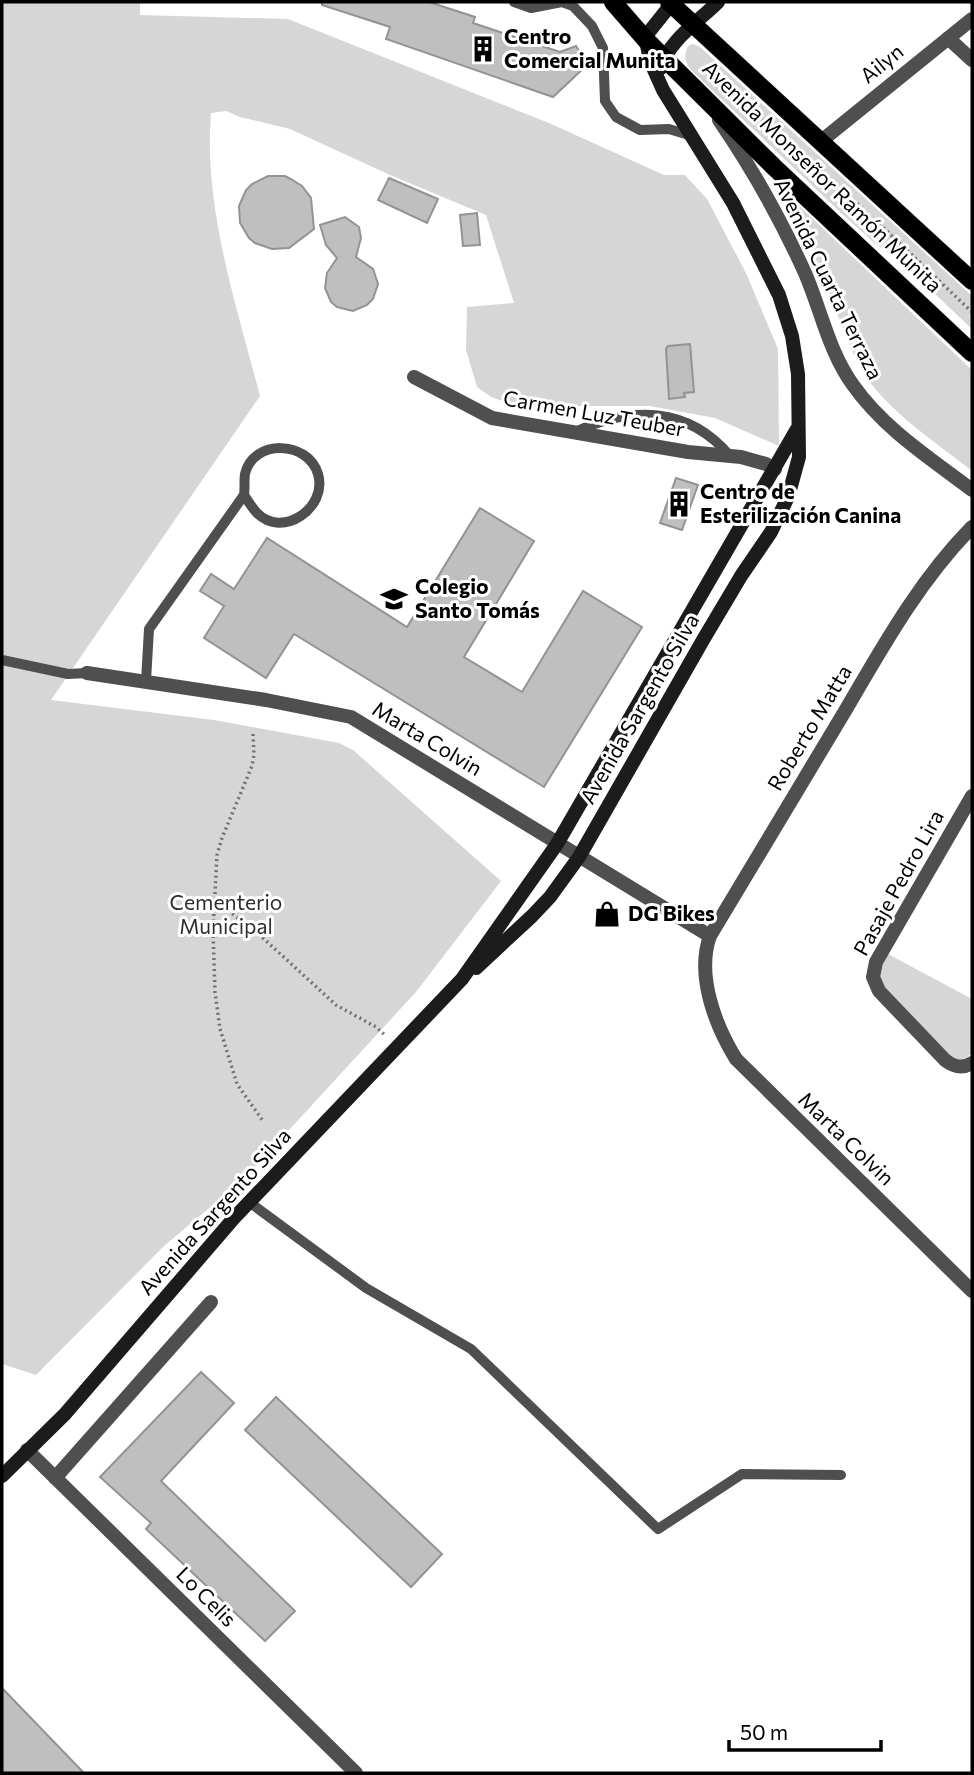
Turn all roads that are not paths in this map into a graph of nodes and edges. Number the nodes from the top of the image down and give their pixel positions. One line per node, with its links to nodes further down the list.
1 (514, 2): 5 (lane)
2 (613, 2): 9 (main road, Avenida Monseñor Ramón Munita)
3 (671, 2): 7 (main road, Avenida Monseñor Ramón Munita); 9 (main road)
4 (718, 2): 7 (main road)
5 (532, 5): 14 (lane)
6 (972, 19): 8 (street, Ailyn)
7 (694, 25): 10 (main road); 16 (main road, Avenida Monseñor Ramón Munita)
8 (948, 38): 11 (street); 16 (street, Ailyn)
9 (646, 40): 10 (main road, Avenida Monseñor Ramón Munita); 13 (main road, Avenida Sargento Silva)
10 (664, 57): 12 (main road, Avenida Monseñor Ramón Munita); 13 (main road)
11 (972, 60)
12 (700, 93): 18 (main road, Avenida Monseñor Ramón Munita); 24 (street, Avenida Cuarta Terraza)
13 (667, 96): 14 (lane); 15 (main road, Avenida Sargento Silva)
14 (662, 129): 15 (lane)
15 (693, 137): 20 (main road, Avenida Sargento Silva)
16 (820, 142): 17 (main road, Avenida Monseñor Ramón Munita)
17 (972, 281)
18 (972, 353)
19 (414, 377): 21 (street, Carmen Luz Teuber)
20 (797, 429): 23 (main road, Avenida Sargento Silva); 32 (main road, Avenida Sargento Silva)
21 (574, 433): 22 (street, Carmen Luz Teuber); 22 (lane)
22 (730, 456): 23 (street, Carmen Luz Teuber)
23 (775, 469): 31 (main road, Avenida Sargento Silva)
24 (972, 490)
25 (244, 495): 25 (lane); 29 (lane)
26 (972, 527): 33 (street, Roberto Matta)
27 (2, 660): 28 (lane)
28 (88, 673): 29 (street, Marta Colvin)
29 (146, 681): 31 (street, Marta Colvin)
30 (972, 796): 36 (street, Pasaje Pedro Lira)
31 (557, 844): 32 (street, Marta Colvin); 35 (main road, Avenida Sargento Silva)
32 (579, 857): 33 (street, Marta Colvin); 35 (main road, Avenida Sargento Silva)
33 (710, 936): 34 (street, Roberto Matta)
34 (704, 963): 38 (street, Marta Colvin)
35 (462, 979): 37 (main road, Avenida Sargento Silva)
36 (972, 1063)
37 (249, 1202): 40 (main road, Avenida Sargento Silva); 41 (lane)
38 (972, 1291)
39 (211, 1302): 43 (street)
40 (27, 1450): 42 (main road, Avenida Sargento Silva); 43 (street, Lo Celis)
41 (841, 1475)
42 (2, 1476)
43 (55, 1478): 44 (street, Lo Celis)
44 (356, 1773)

